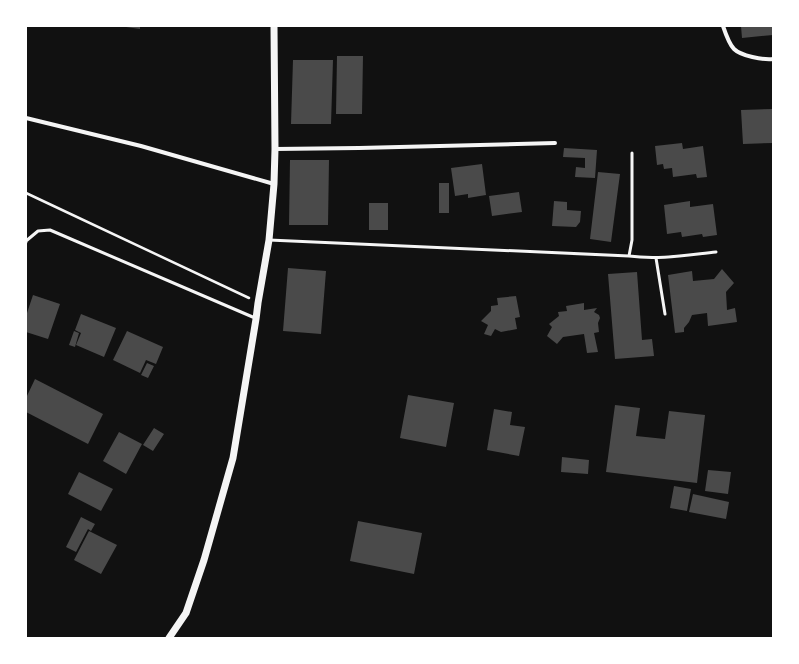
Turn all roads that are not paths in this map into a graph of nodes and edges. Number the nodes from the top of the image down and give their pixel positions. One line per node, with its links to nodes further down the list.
1 (274, 26): 6 (street)
2 (723, 26): 3 (street)
3 (773, 59)
4 (26, 118): 8 (street)
5 (555, 143): 6 (street)
6 (275, 149): 8 (street)
7 (632, 153): 12 (lane)
8 (274, 184): 9 (street)
9 (269, 240): 12 (lane); 15 (street)
10 (26, 242): 15 (lane)
11 (716, 252): 13 (lane)
12 (629, 256): 13 (lane)
13 (656, 258): 14 (lane)
14 (665, 314)
15 (256, 319): 16 (street)
16 (170, 638)

